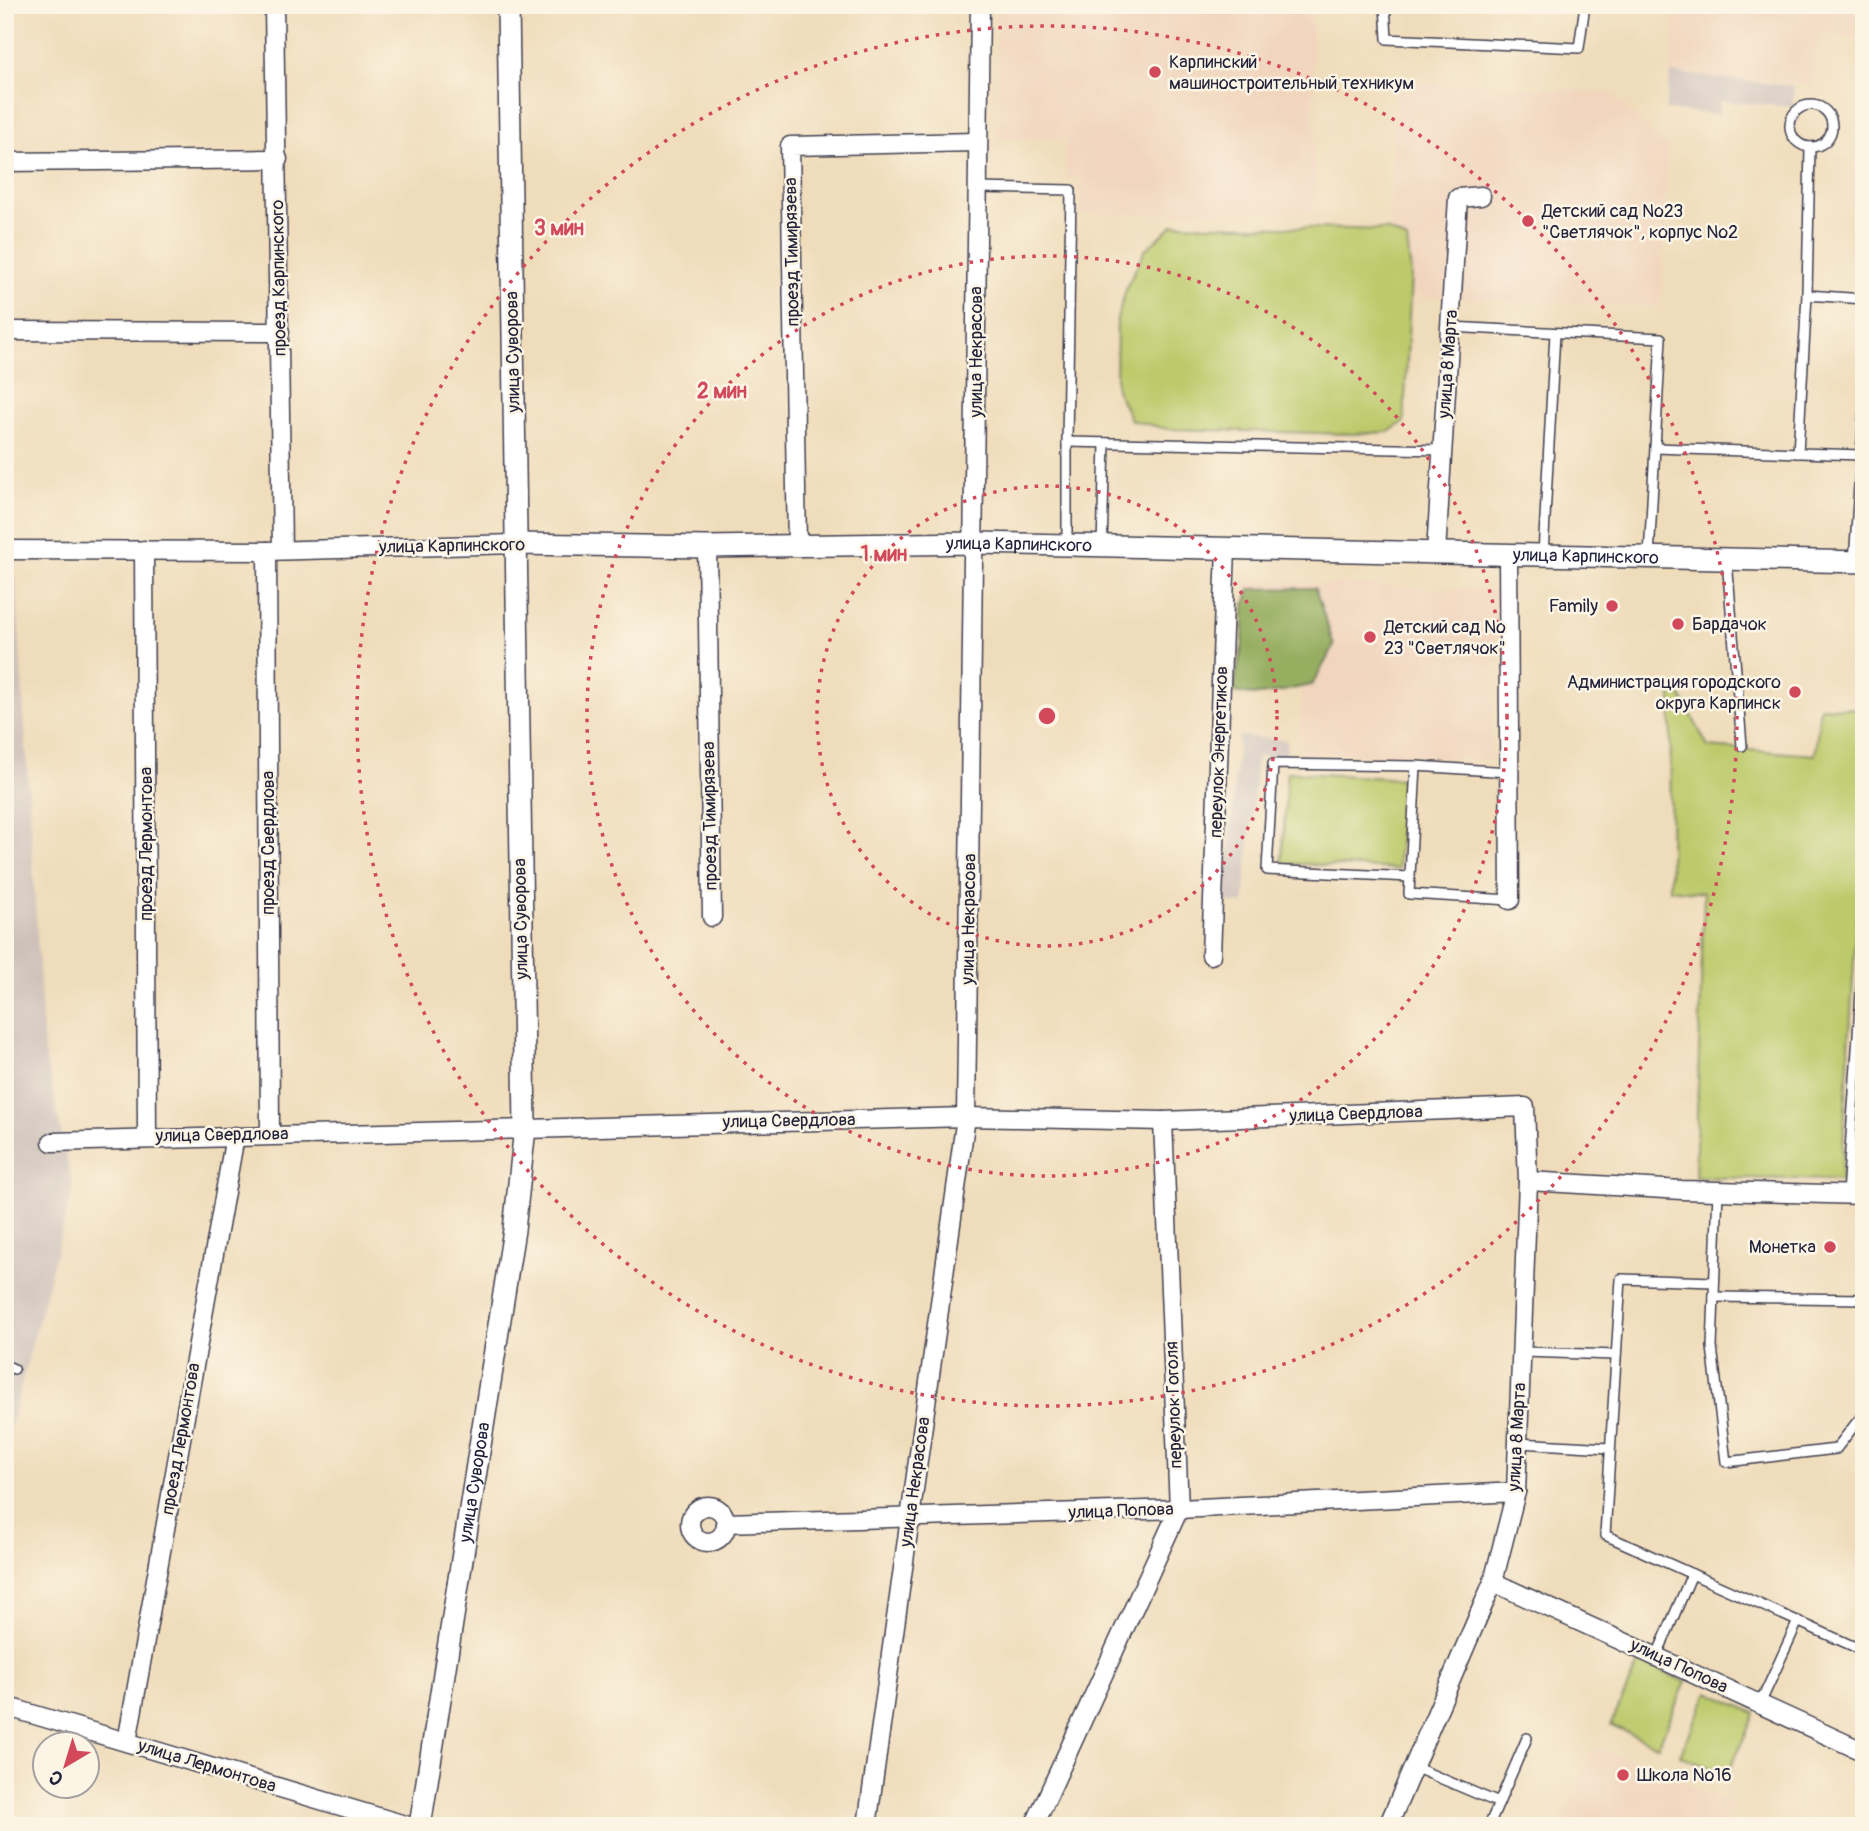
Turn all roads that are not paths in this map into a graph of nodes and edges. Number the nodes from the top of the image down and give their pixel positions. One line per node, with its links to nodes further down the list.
1 (274, 5): 8 (street, проезд Карпинского)
2 (508, 5): 26 (street, улица Суворова)
3 (980, 5): 6 (street, улица Некрасова)
4 (1385, 5): 5 (lane)
5 (1585, 5)
6 (977, 142): 10 (street, улица Некрасова); 27 (street, проезд Тимирязева)
7 (1810, 147): 7 (lane); 12 (lane)
8 (278, 159): 9 (street); 16 (street, проезд Карпинского)
9 (5, 162)
10 (977, 188): 19 (lane); 25 (street, улица Некрасова)
11 (1481, 196): 14 (street, улица 8 Марта)
12 (1807, 295): 13 (lane); 23 (lane)
13 (1864, 299)
14 (1450, 327): 17 (lane); 22 (street, улица 8 Марта)
15 (5, 331): 16 (street)
16 (280, 332): 34 (street, проезд Карпинского)
17 (1555, 333): 21 (lane); 37 (lane)
18 (1864, 410): 24 (lane)
19 (1067, 442): 20 (lane); 28 (lane)
20 (1105, 443): 22 (lane); 29 (lane)
21 (1655, 448): 23 (lane); 38 (lane)
22 (1443, 450): 35 (street, улица 8 Марта)
23 (1798, 453): 24 (lane)
24 (1861, 455): 40 (lane)
25 (976, 543): 27 (street, улица Карпинского); 28 (street, улица Карпинского); 50 (street, улица Некрасова)
26 (515, 544): 30 (street, улица Карпинского); 34 (street, улица Карпинского); 52 (street, улица Суворова)
27 (797, 545): 30 (street, улица Карпинского)
28 (1067, 545): 29 (street, улица Карпинского)
29 (1102, 546): 31 (street, улица Карпинского)
30 (707, 547): 46 (street, проезд Тимирязева)
31 (1226, 548): 35 (street, улица Карпинского); 48 (street, переулок Энергетиков)
32 (5, 550): 33 (street, улица Карпинского)
33 (144, 550): 34 (street, улица Карпинского); 55 (street, проезд Лермонтова)
34 (274, 551): 53 (street, проезд Свердлова)
35 (1436, 553): 36 (street, улица Карпинского)
36 (1508, 554): 37 (street, улица Карпинского); 43 (street)
37 (1543, 555): 38 (street, улица Карпинского)
38 (1649, 557): 39 (street, улица Карпинского)
39 (1727, 559): 40 (street, улица Карпинского); 41 (lane)
40 (1859, 562)
41 (1742, 746)
42 (1416, 766): 43 (lane); 44 (lane); 44 (lane)
43 (1509, 772): 45 (street)
44 (1410, 877): 45 (lane)
45 (1510, 900)
46 (712, 917)
47 (1864, 949): 59 (lane)
48 (1211, 955)
49 (1525, 1107): 51 (street, улица Свердлова); 57 (street, улица 8 Марта)
50 (966, 1117): 51 (street, улица Свердлова); 52 (street, улица Свердлова); 70 (street, улица Некрасова)
51 (1163, 1121): 69 (street, переулок Гоголя)
52 (525, 1128): 53 (street, улица Свердлова); 85 (street, улица Суворова)
53 (270, 1135): 54 (street, улица Свердлова)
54 (235, 1136): 55 (street, улица Свердлова); 80 (street, проезд Лермонтова)
55 (147, 1137): 56 (street, улица Свердлова)
56 (52, 1142)
57 (1528, 1181): 58 (street); 63 (street, улица 8 Марта)
58 (1718, 1191): 59 (street); 60 (lane)
59 (1855, 1195)
60 (1714, 1282): 61 (lane); 64 (lane)
61 (1714, 1297): 62 (lane); 65 (lane)
62 (1864, 1299)
63 (1521, 1352): 64 (lane); 66 (street, улица 8 Марта)
64 (1616, 1355): 67 (lane)
65 (1864, 1413)
66 (1518, 1443): 67 (lane); 68 (street, улица 8 Марта)
67 (1610, 1448): 72 (lane)
68 (1516, 1492): 69 (street, улица Попова); 73 (street, улица 8 Марта)
69 (1179, 1509): 70 (street, улица Попова); 87 (street, переулок Гоголя)
70 (911, 1518): 71 (street, улица Попова); 86 (street, улица Некрасова)
71 (726, 1523)
72 (1692, 1574): 74 (lane); 76 (lane)
73 (1493, 1582): 76 (street, улица Попова); 82 (street, улица 8 Марта)
74 (1798, 1621): 75 (lane); 77 (lane)
75 (1864, 1651)
76 (1657, 1655): 77 (street, улица Попова)
77 (1760, 1704): 81 (street, улица Попова)
78 (5, 1706): 80 (street, улица Лермонтова)
79 (1527, 1738): 83 (lane)
80 (127, 1742): 84 (street, улица Лермонтова)
81 (1864, 1752)
82 (1414, 1767): 83 (lane); 88 (street, улица 8 Марта)
83 (1499, 1803): 89 (lane)
84 (408, 1826)
85 (420, 1826)
86 (867, 1826)
87 (1034, 1826)
88 (1388, 1826)
89 (1489, 1826)

